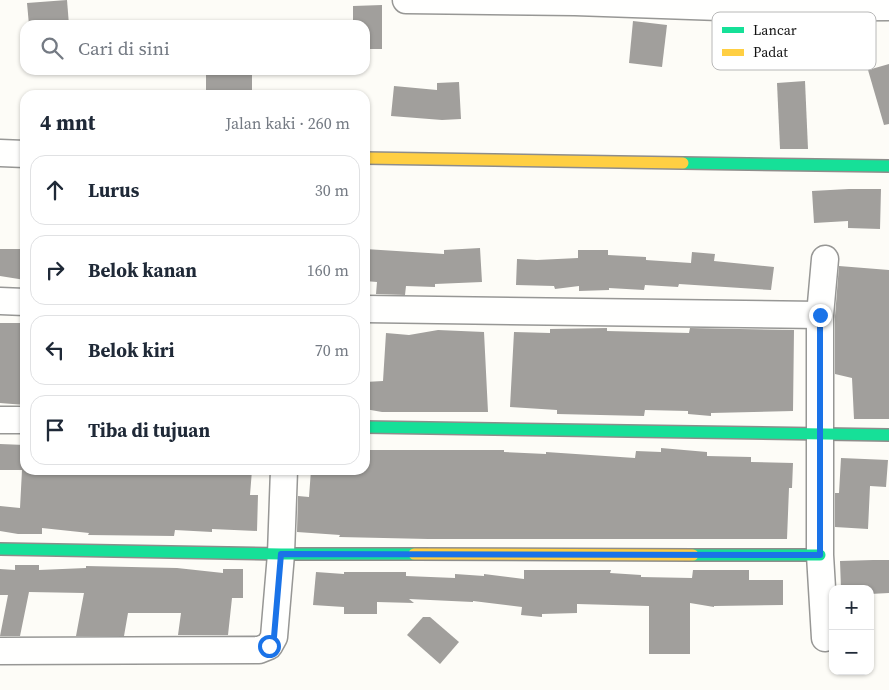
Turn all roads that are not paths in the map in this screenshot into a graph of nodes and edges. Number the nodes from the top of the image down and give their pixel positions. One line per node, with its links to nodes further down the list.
1 (406, 0): 2 (street)
2 (889, 7)
3 (0, 153): 4 (street)
4 (20, 154)
5 (370, 158): 6 (street)
6 (889, 166)
7 (825, 259): 11 (street)
8 (0, 301): 9 (street)
9 (20, 302)
10 (370, 309): 11 (street)
11 (820, 315): 15 (street)
12 (0, 420): 13 (street)
13 (20, 420)
14 (370, 428): 15 (street)
15 (821, 433): 16 (street); 20 (street)
16 (889, 435)
17 (284, 475): 19 (street)
18 (0, 549): 19 (street)
19 (281, 554): 20 (street); 22 (street)
20 (820, 555): 21 (street)
21 (824, 638)
22 (0, 652)

